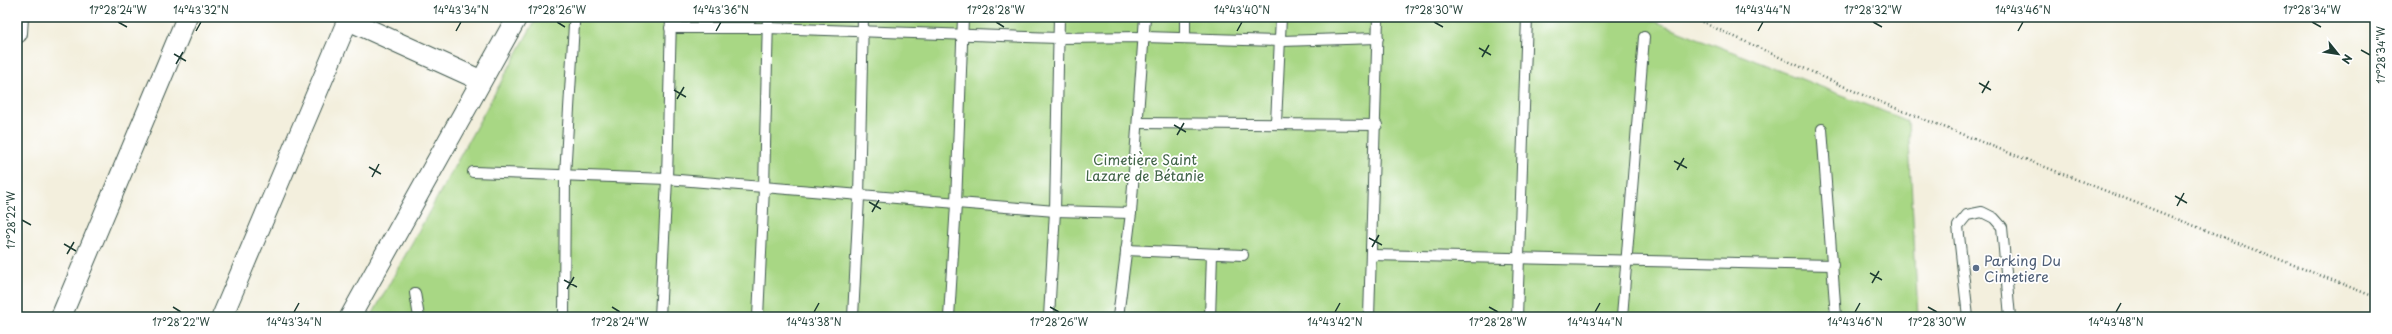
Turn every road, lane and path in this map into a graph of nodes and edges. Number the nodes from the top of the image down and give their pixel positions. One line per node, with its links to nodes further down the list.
1 (18, 17): 20 (street)
2 (187, 17): 50 (street)
3 (516, 17): 28 (street)
4 (671, 17): 17 (lane)
5 (768, 17): 18 (lane)
6 (863, 17): 19 (lane)
7 (963, 17): 21 (lane)
8 (1059, 17): 24 (lane)
9 (1145, 17): 22 (lane)
10 (1185, 17): 25 (lane)
11 (1281, 17): 27 (lane)
12 (1378, 17): 26 (lane)
13 (1527, 17): 45 (lane)
14 (1691, 17): 49 (path)
15 (349, 19): 28 (street); 51 (street)
16 (574, 24): 34 (lane)
17 (670, 28): 18 (lane); 35 (lane)
18 (768, 28): 19 (lane); 36 (lane)
19 (863, 32): 21 (lane); 37 (lane)
20 (17, 33)
21 (962, 34): 24 (lane); 38 (lane)
22 (1144, 37): 24 (lane); 25 (lane); 29 (lane)
23 (1644, 37): 46 (lane)
24 (1058, 38): 39 (lane)
25 (1185, 38): 27 (lane)
26 (1378, 38): 27 (lane); 31 (lane)
27 (1281, 41): 30 (lane)
28 (480, 80): 52 (street)
29 (1138, 123): 30 (lane); 40 (lane)
30 (1276, 123): 31 (lane)
31 (1376, 125): 44 (lane)
32 (1822, 129): 47 (lane)
33 (473, 172): 34 (lane)
34 (565, 176): 35 (lane); 54 (lane)
35 (667, 179): 36 (lane); 55 (lane)
36 (764, 188): 37 (lane); 56 (lane)
37 (859, 196): 38 (lane); 57 (lane)
38 (956, 204): 39 (lane); 58 (lane)
39 (1055, 211): 40 (lane); 59 (lane)
40 (1131, 213): 41 (lane)
41 (1126, 250): 42 (lane); 60 (lane)
42 (1212, 254): 43 (lane); 61 (lane)
43 (1243, 255)
44 (1371, 255): 45 (lane); 62 (lane)
45 (1520, 259): 46 (lane); 63 (lane)
46 (1626, 260): 47 (lane); 64 (lane)
47 (1833, 265): 65 (lane)
48 (415, 293): 53 (lane)
49 (2375, 297)
50 (61, 317)
51 (222, 317)
52 (350, 317)
53 (419, 317)
54 (564, 317)
55 (660, 317)
56 (758, 317)
57 (853, 317)
58 (949, 317)
59 (1049, 317)
60 (1118, 317)
61 (1210, 317)
62 (1369, 317)
63 (1517, 317)
64 (1622, 317)
65 (1836, 317)
66 (1968, 317): 67 (lane)
67 (2010, 317)

